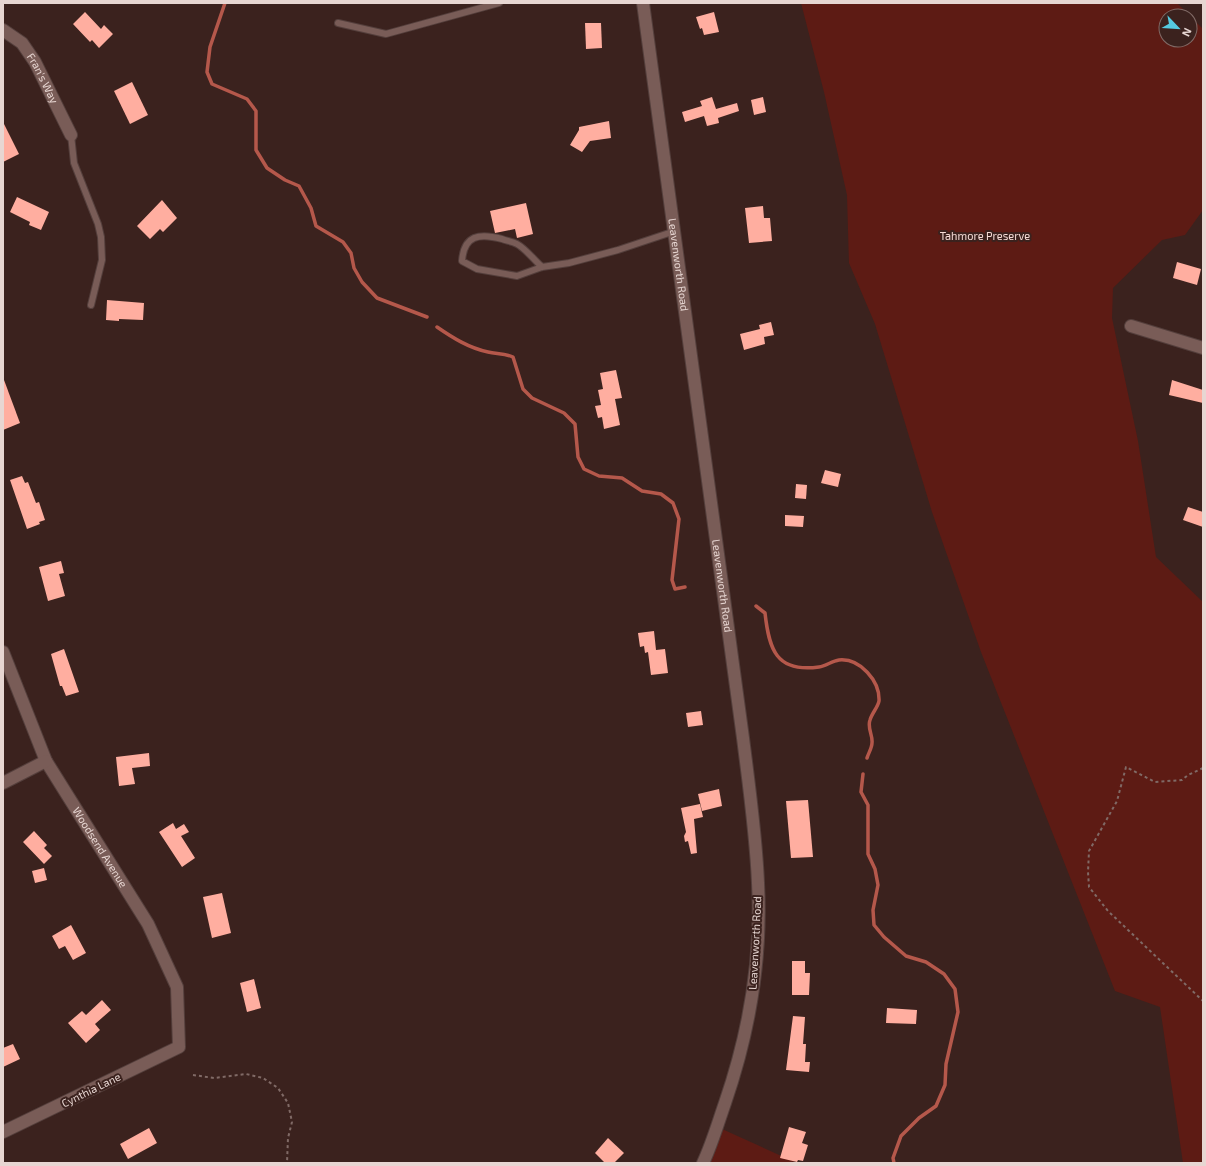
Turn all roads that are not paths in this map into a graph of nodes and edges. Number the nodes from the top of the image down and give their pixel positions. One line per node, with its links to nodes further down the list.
1 (499, 3): 3 (lane)
2 (643, 3): 7 (main road, Leavenworth Road)
3 (477, 6): 4 (lane)
4 (338, 23)
5 (3, 30): 6 (main road, Fran's Way)
6 (71, 135): 9 (lane)
7 (675, 232): 8 (lane); 17 (main road, Leavenworth Road)
8 (542, 267): 8 (lane)
9 (91, 306)
10 (1131, 326): 11 (main road)
11 (1203, 348)
12 (3, 652): 13 (main road, Woodsend Avenue)
13 (46, 761): 14 (main road); 15 (main road, Woodsend Avenue)
14 (3, 783)
15 (179, 1047): 16 (main road, Cynthia Lane)
16 (3, 1132)
17 (703, 1163)

